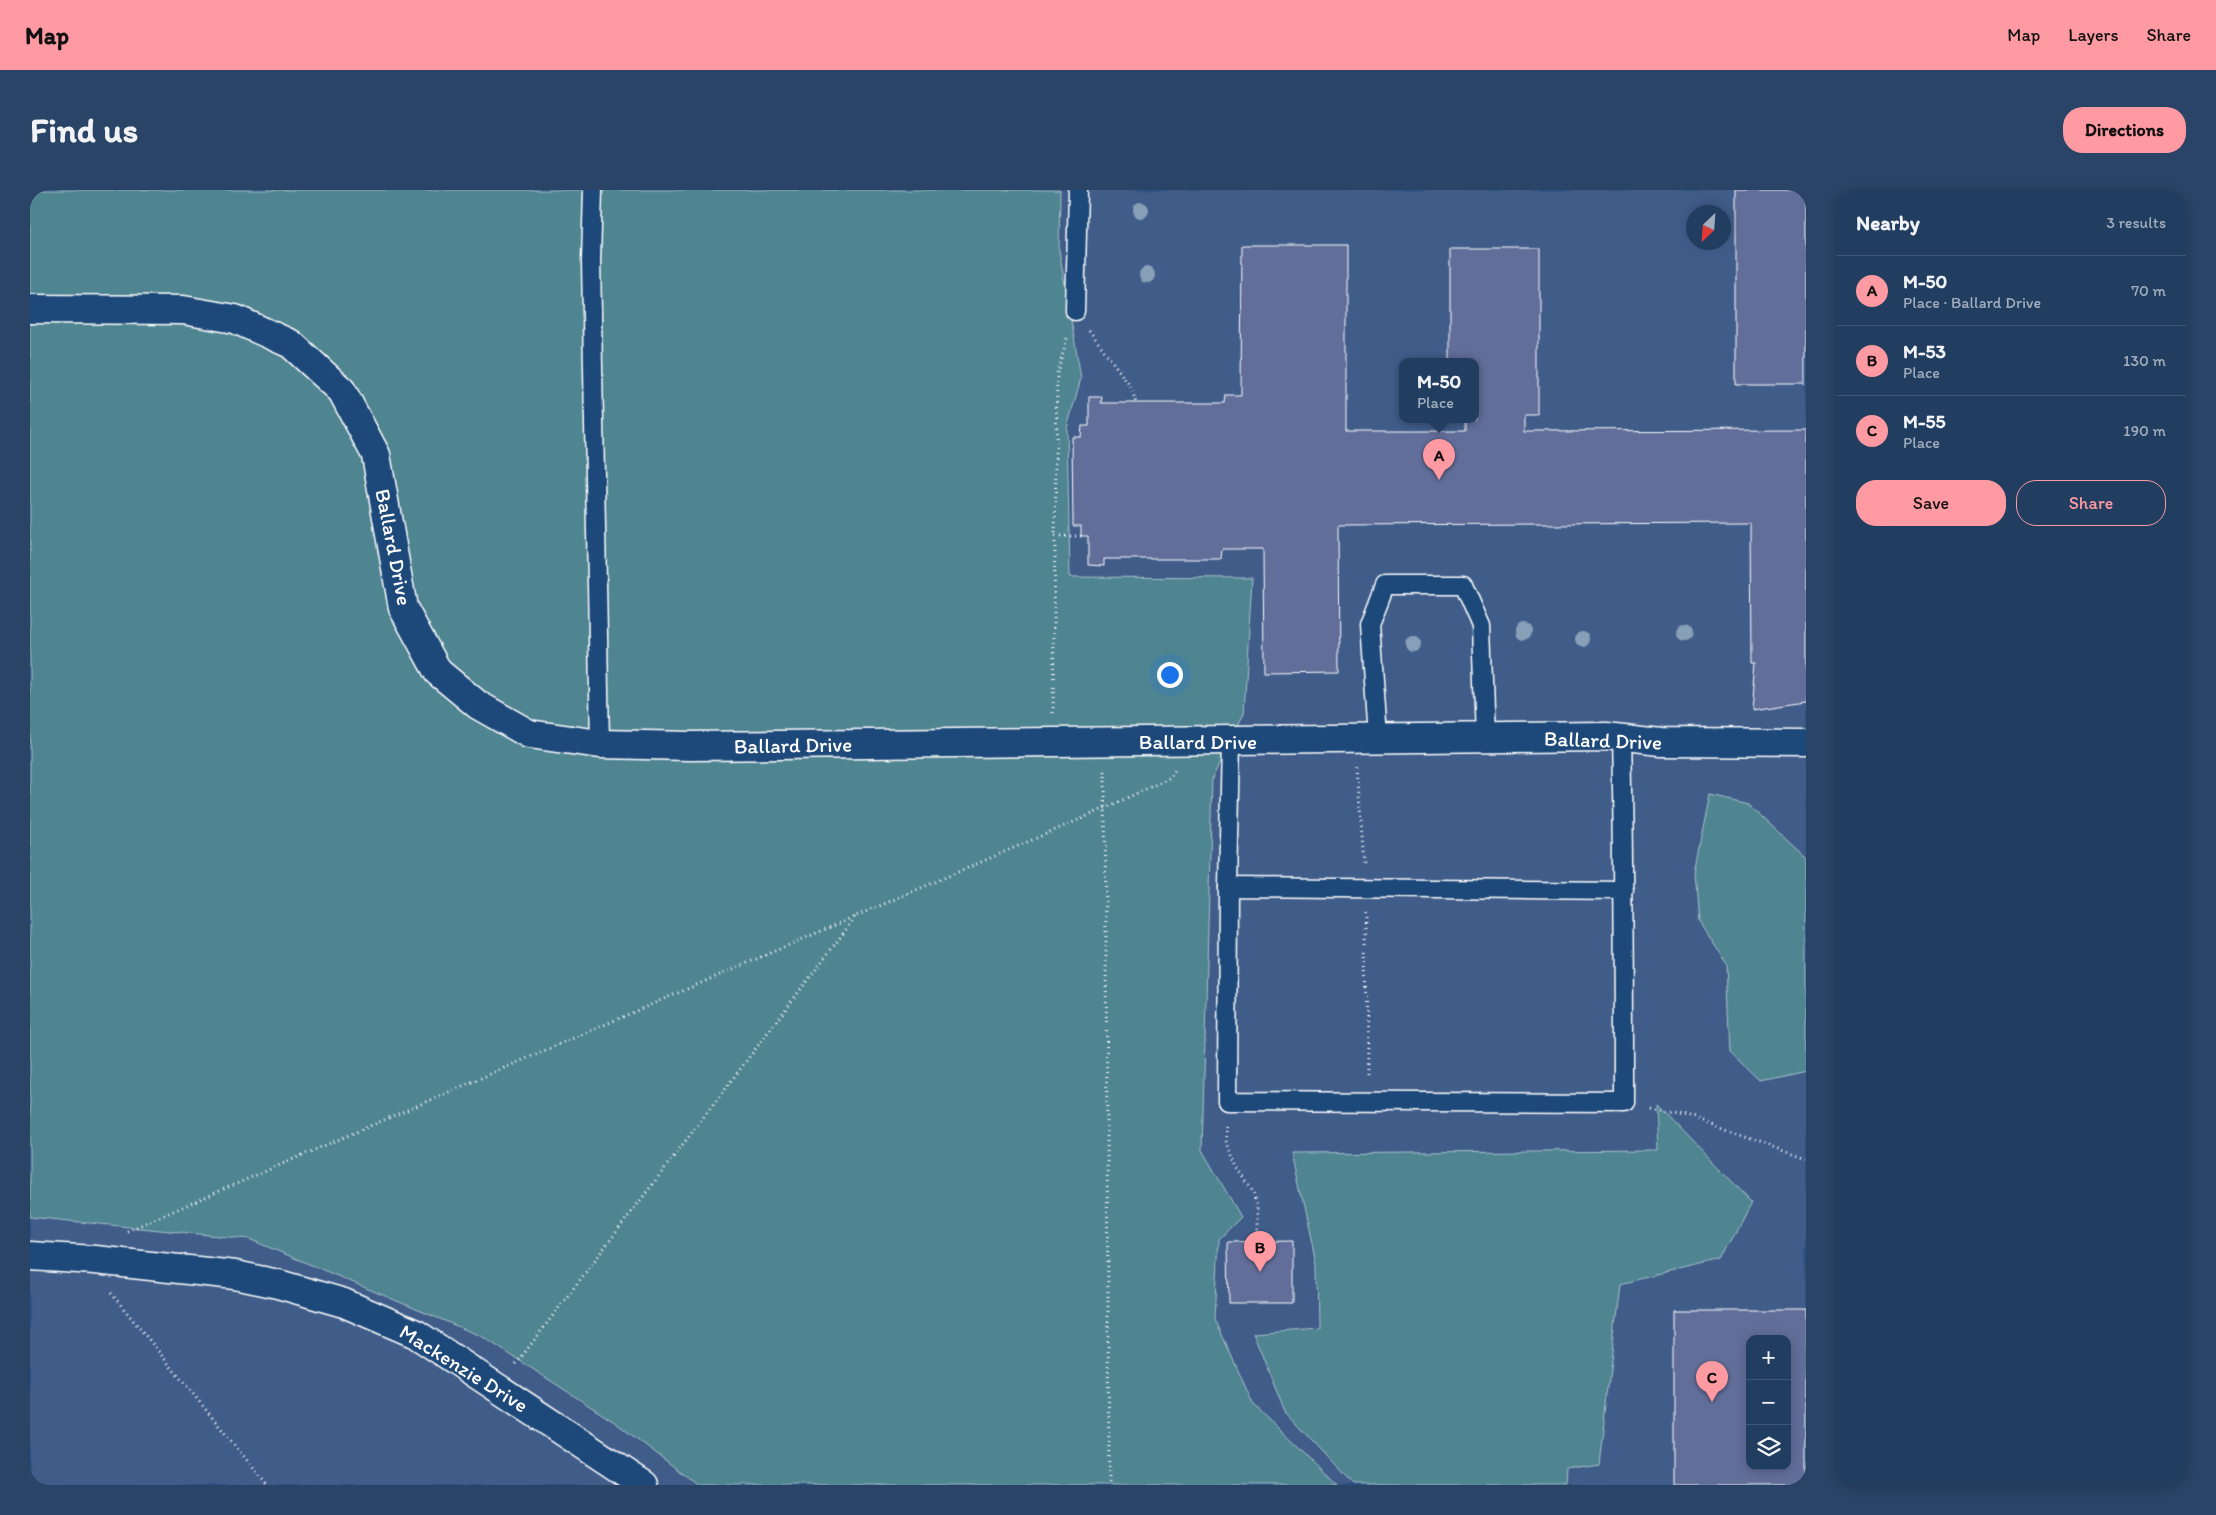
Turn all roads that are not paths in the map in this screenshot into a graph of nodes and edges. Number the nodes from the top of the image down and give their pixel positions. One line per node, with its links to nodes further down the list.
1 (593, 190): 10 (lane)
2 (1078, 190): 4 (lane)
3 (30, 309): 10 (street, Ballard Drive)
4 (1075, 311)
5 (1367, 738): 6 (street, Ballard Drive); 6 (lane); 8 (street, Ballard Drive)
6 (1485, 738): 7 (street, Ballard Drive)
7 (1621, 738): 9 (street, Ballard Drive); 12 (lane)
8 (1231, 741): 10 (street, Ballard Drive); 11 (lane)
9 (1806, 743)
10 (600, 744)
11 (1228, 887): 12 (lane); 12 (lane)
12 (1624, 891)
13 (30, 1256): 14 (street, Mackenzie Drive)
14 (644, 1485)

